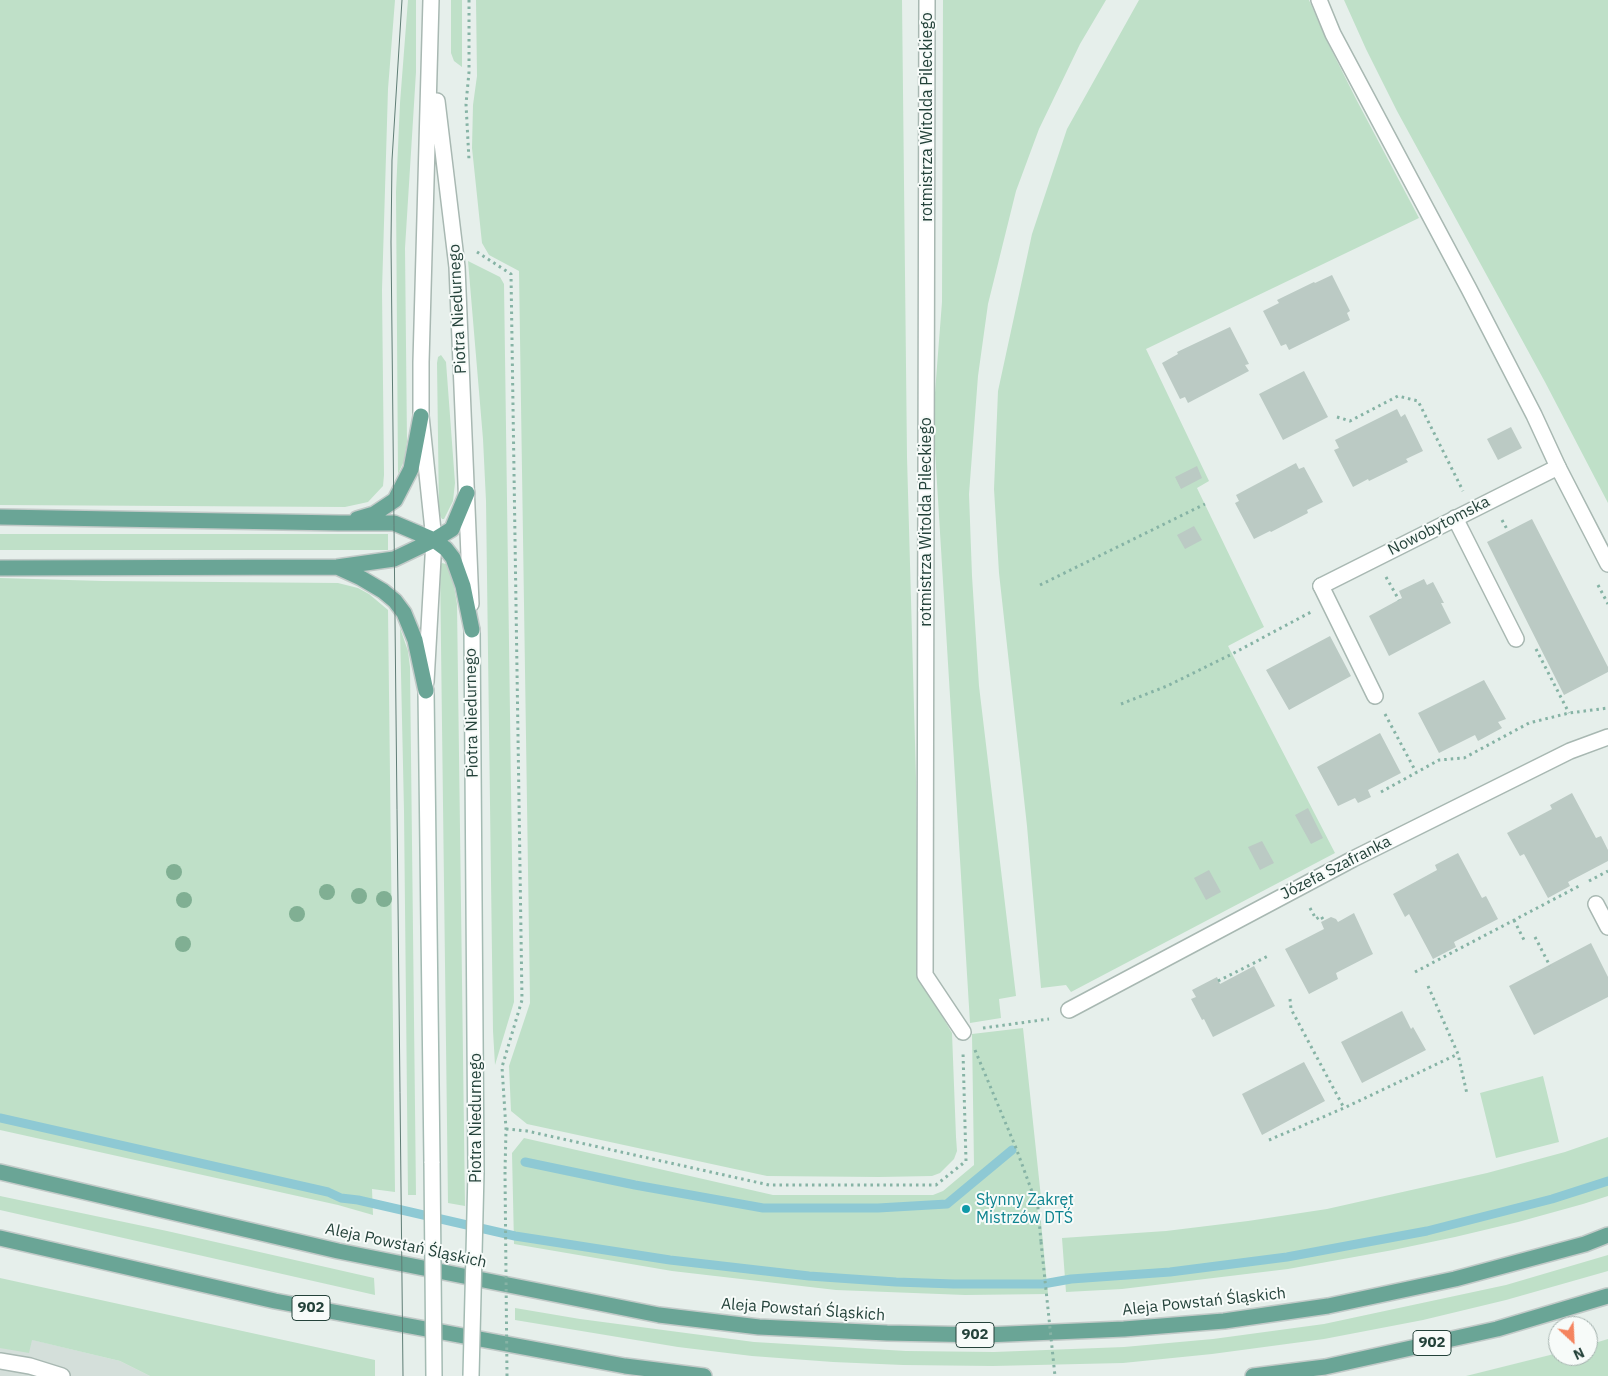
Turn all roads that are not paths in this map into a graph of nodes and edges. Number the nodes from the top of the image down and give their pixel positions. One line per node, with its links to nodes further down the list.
1 (431, 0): 4 (street, Piotra Niedurnego)
2 (927, 0): 23 (street, rotmistrza Witolda Pileckiego)
3 (1319, 0): 6 (street)
4 (431, 52): 5 (street, Piotra Niedurnego); 7 (street, Piotra Niedurnego)
5 (421, 416): 10 (main road); 11 (street, Piotra Niedurnego)
6 (1558, 467): 9 (street, Nowobytomska); 12 (street)
7 (467, 493): 11 (main road); 15 (street, Piotra Niedurnego)
8 (0, 517): 10 (main road)
9 (1455, 518): 16 (street); 18 (street, Nowobytomska)
10 (339, 523): 11 (main road)
11 (434, 540): 13 (main road); 15 (main road); 17 (street, Piotra Niedurnego)
12 (1608, 564)
13 (337, 566): 14 (main road); 17 (main road)
14 (0, 568)
15 (472, 630): 31 (street, Piotra Niedurnego, bridge)
16 (1516, 639)
17 (426, 691): 30 (street, Piotra Niedurnego, bridge)
18 (1375, 696)
19 (1608, 737): 22 (street, Józefa Szafranka)
20 (1596, 904): 21 (street)
21 (1608, 927)
22 (1070, 1010)
23 (963, 1032)
24 (0, 1172): 25 (main road, Aleja Powstań Śląskich / 902)
25 (1608, 1235)
26 (0, 1238): 32 (main road, 902)
27 (1608, 1296): 33 (main road, 902)
28 (0, 1360): 29 (street)
29 (62, 1376)
30 (434, 1376)
31 (471, 1376)
32 (704, 1376)
33 (1254, 1376)

